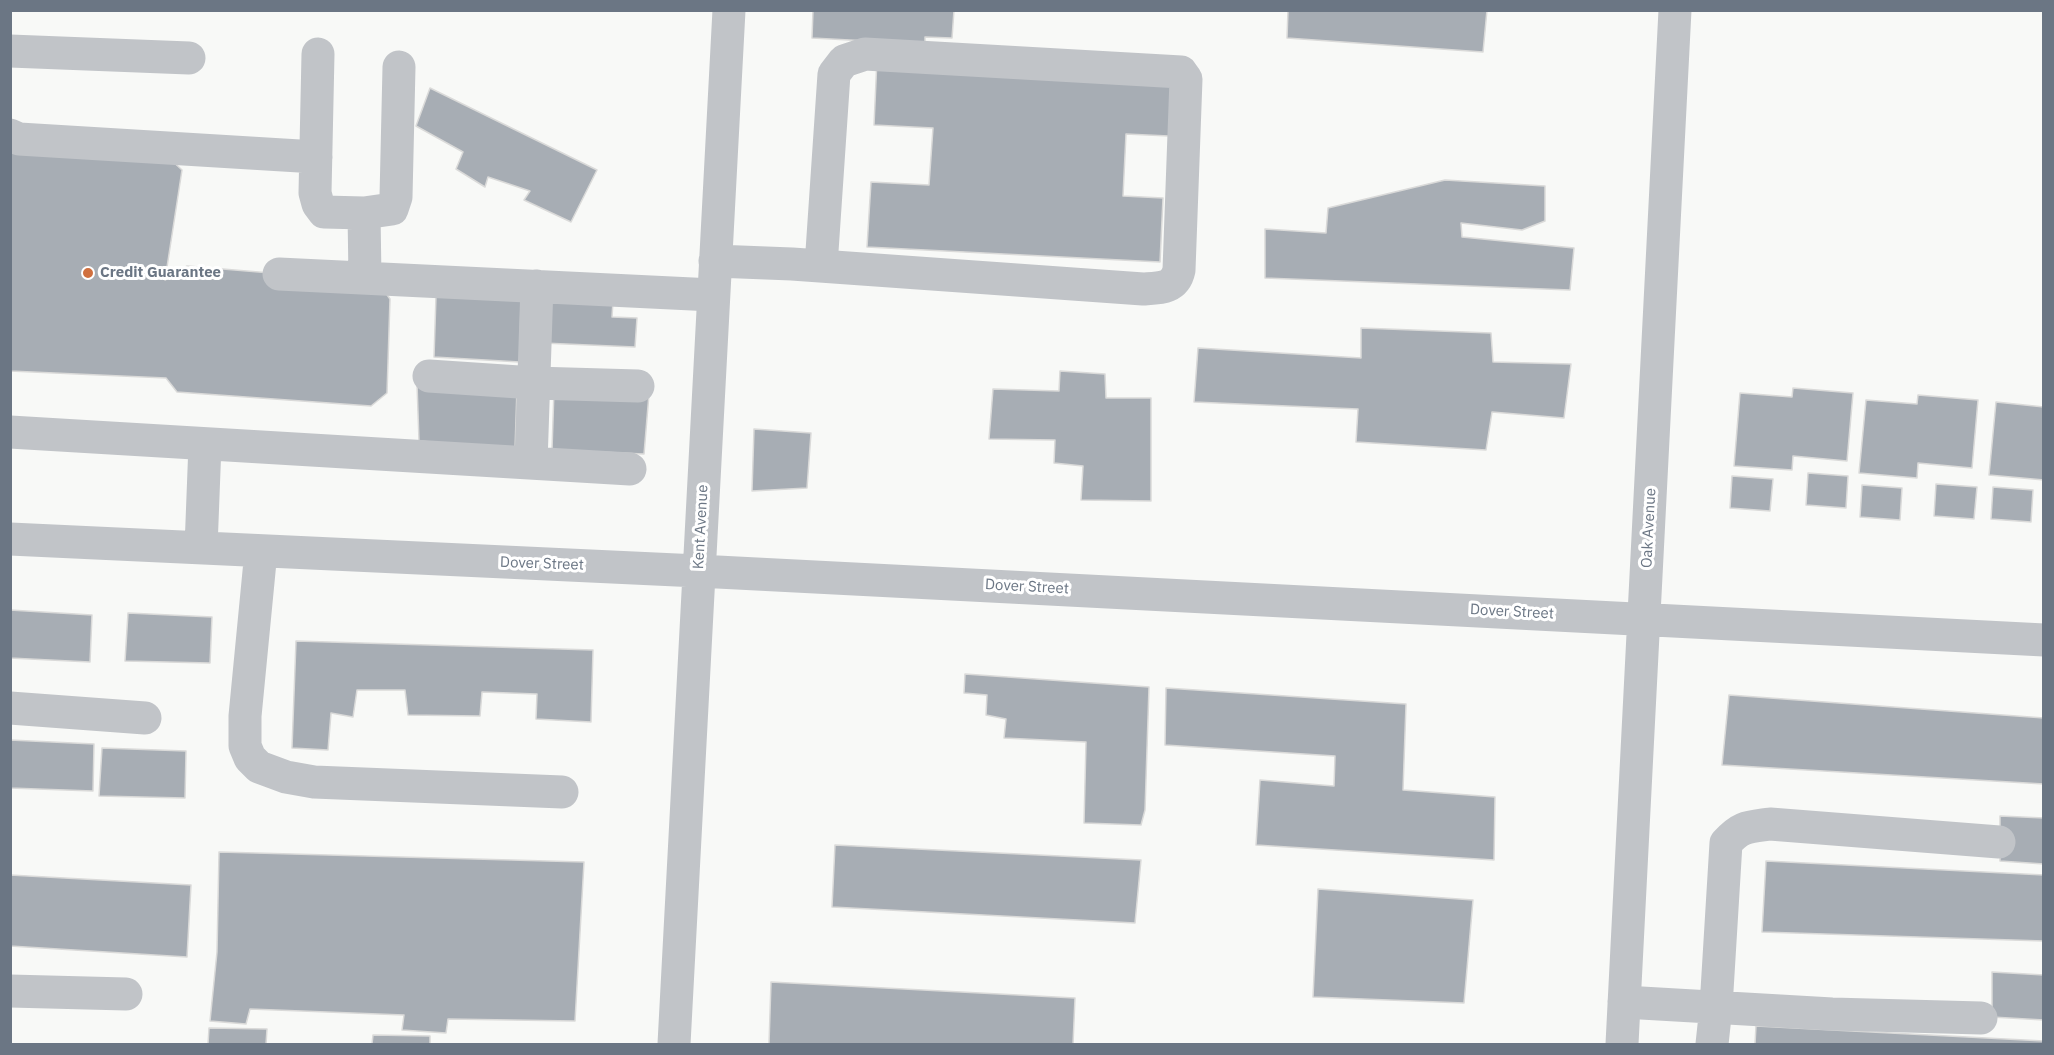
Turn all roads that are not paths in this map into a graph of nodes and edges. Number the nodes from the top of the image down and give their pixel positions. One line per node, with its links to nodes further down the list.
1 (729, 10): 10 (street, Kent Avenue)
2 (1675, 10): 27 (street, Oak Avenue)
3 (10, 51): 5 (street)
4 (318, 54): 8 (street)
5 (189, 58)
6 (399, 67): 9 (street)
7 (10, 135): 8 (street)
8 (316, 157): 9 (street)
9 (364, 213): 13 (street)
10 (715, 261): 11 (street); 15 (street, Kent Avenue)
11 (821, 266): 11 (street)
12 (279, 274): 13 (street)
13 (365, 278): 14 (street)
14 (537, 286): 15 (street); 17 (street)
15 (713, 295): 26 (street, Kent Avenue)
16 (429, 376): 17 (street)
17 (534, 383): 18 (street); 21 (street)
18 (639, 386)
19 (10, 432): 20 (street)
20 (205, 444): 21 (street); 24 (street)
21 (531, 463): 22 (street)
22 (630, 469)
23 (10, 539): 24 (street, Dover Street)
24 (201, 548): 25 (street, Dover Street)
25 (261, 551): 26 (street, Dover Street); 31 (street)
26 (698, 571): 27 (street, Dover Street); 38 (street, Kent Avenue)
27 (1645, 619): 28 (street, Dover Street); 35 (street, Oak Avenue)
28 (2043, 640)
29 (10, 708): 30 (street)
30 (146, 718)
31 (562, 792)
32 (1999, 842): 36 (street)
33 (10, 991): 34 (street)
34 (126, 994)
35 (1624, 1002): 36 (street); 39 (street, Oak Avenue)
36 (1716, 1007): 37 (street); 40 (street)
37 (1982, 1018)
38 (674, 1044)
39 (1622, 1044)
40 (1712, 1044)

